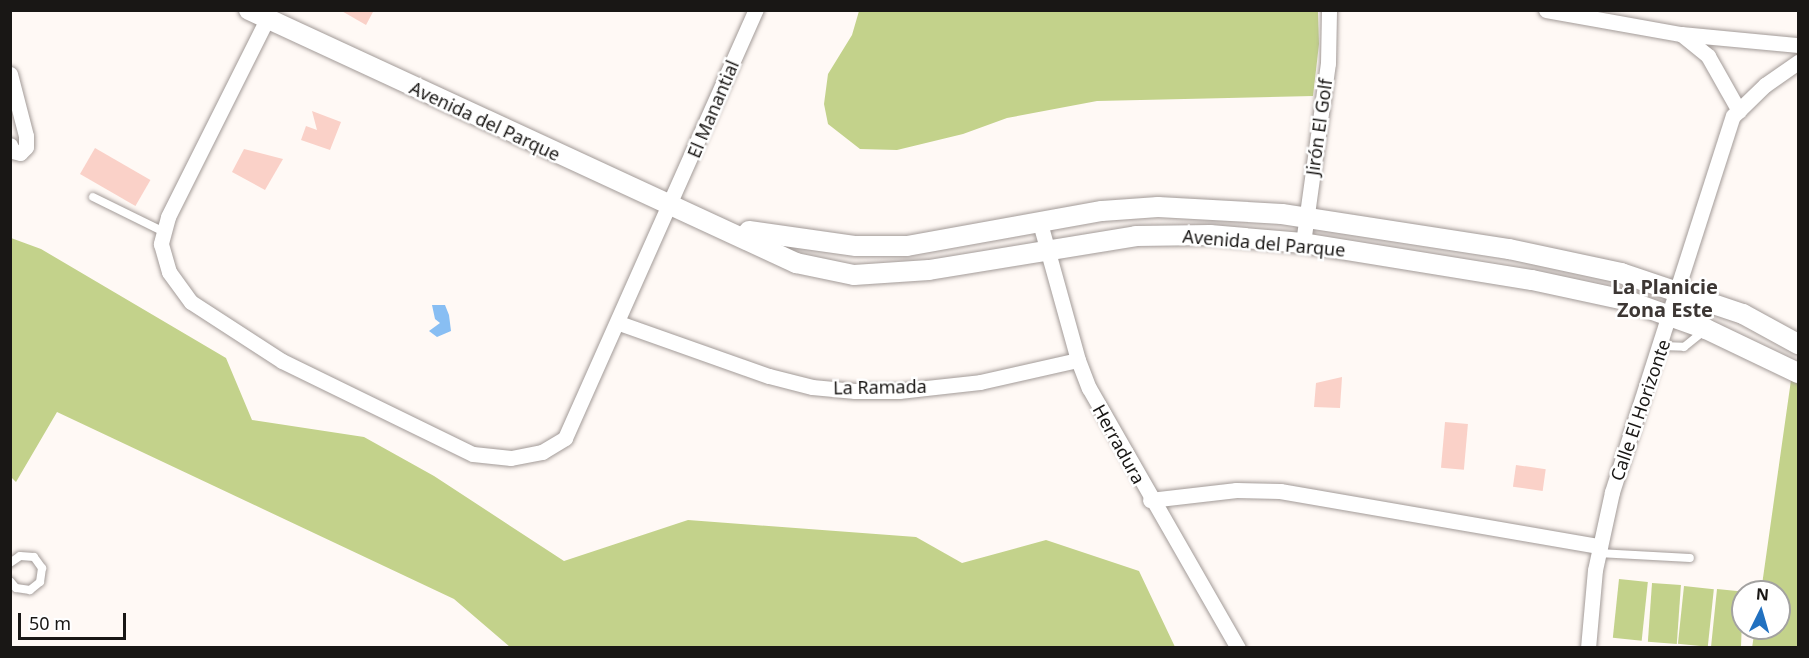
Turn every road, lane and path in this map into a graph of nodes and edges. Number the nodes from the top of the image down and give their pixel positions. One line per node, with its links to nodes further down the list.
1 (249, 10): 5 (street, Avenida del Parque)
2 (756, 10): 15 (street, El Manantial)
3 (1329, 10): 16 (street, Jirón El Golf)
4 (1546, 10): 6 (street)
5 (267, 19): 15 (street, Avenida del Parque); 19 (street)
6 (1681, 34): 7 (street); 11 (street)
7 (1798, 45)
8 (1798, 62): 11 (street)
9 (10, 74): 10 (street)
10 (17, 106): 12 (street); 13 (street)
11 (1739, 111): 22 (street, Calle El Horizonte)
12 (10, 138)
13 (10, 145)
14 (93, 197): 19 (lane)
15 (670, 207): 18 (street, Avenida del Parque); 24 (street, El Manantial)
16 (1307, 218): 17 (street, Avenida del Parque); 20 (street, Jirón El Golf); 22 (street, Avenida del Parque)
17 (1040, 223): 18 (street, Avenida del Parque); 21 (street, Herradura)
18 (723, 226): 21 (street, Avenida del Parque)
19 (164, 232): 24 (street, El Manantial)
20 (1303, 243): 21 (street, Avenida del Parque); 23 (street, Avenida del Parque)
21 (1048, 250): 28 (street, Herradura)
22 (1680, 290): 23 (street, Calle El Horizonte); 26 (street, Avenida del Parque)
23 (1672, 315): 25 (street, Avenida del Parque); 27 (street, Calle El Horizonte)
24 (619, 323): 28 (street, La Ramada)
25 (1706, 329): 27 (lane); 29 (street, Avenida del Parque)
26 (1798, 344)
27 (1661, 346): 31 (street, Calle El Horizonte)
28 (1078, 360): 30 (street, Herradura)
29 (1798, 373)
30 (1150, 500): 31 (street); 35 (street, Herradura)
31 (1599, 549): 32 (lane); 36 (street, Calle El Horizonte)
32 (1690, 558)
33 (10, 563): 34 (lane)
34 (10, 581)
35 (1238, 648)
36 (1588, 648)

